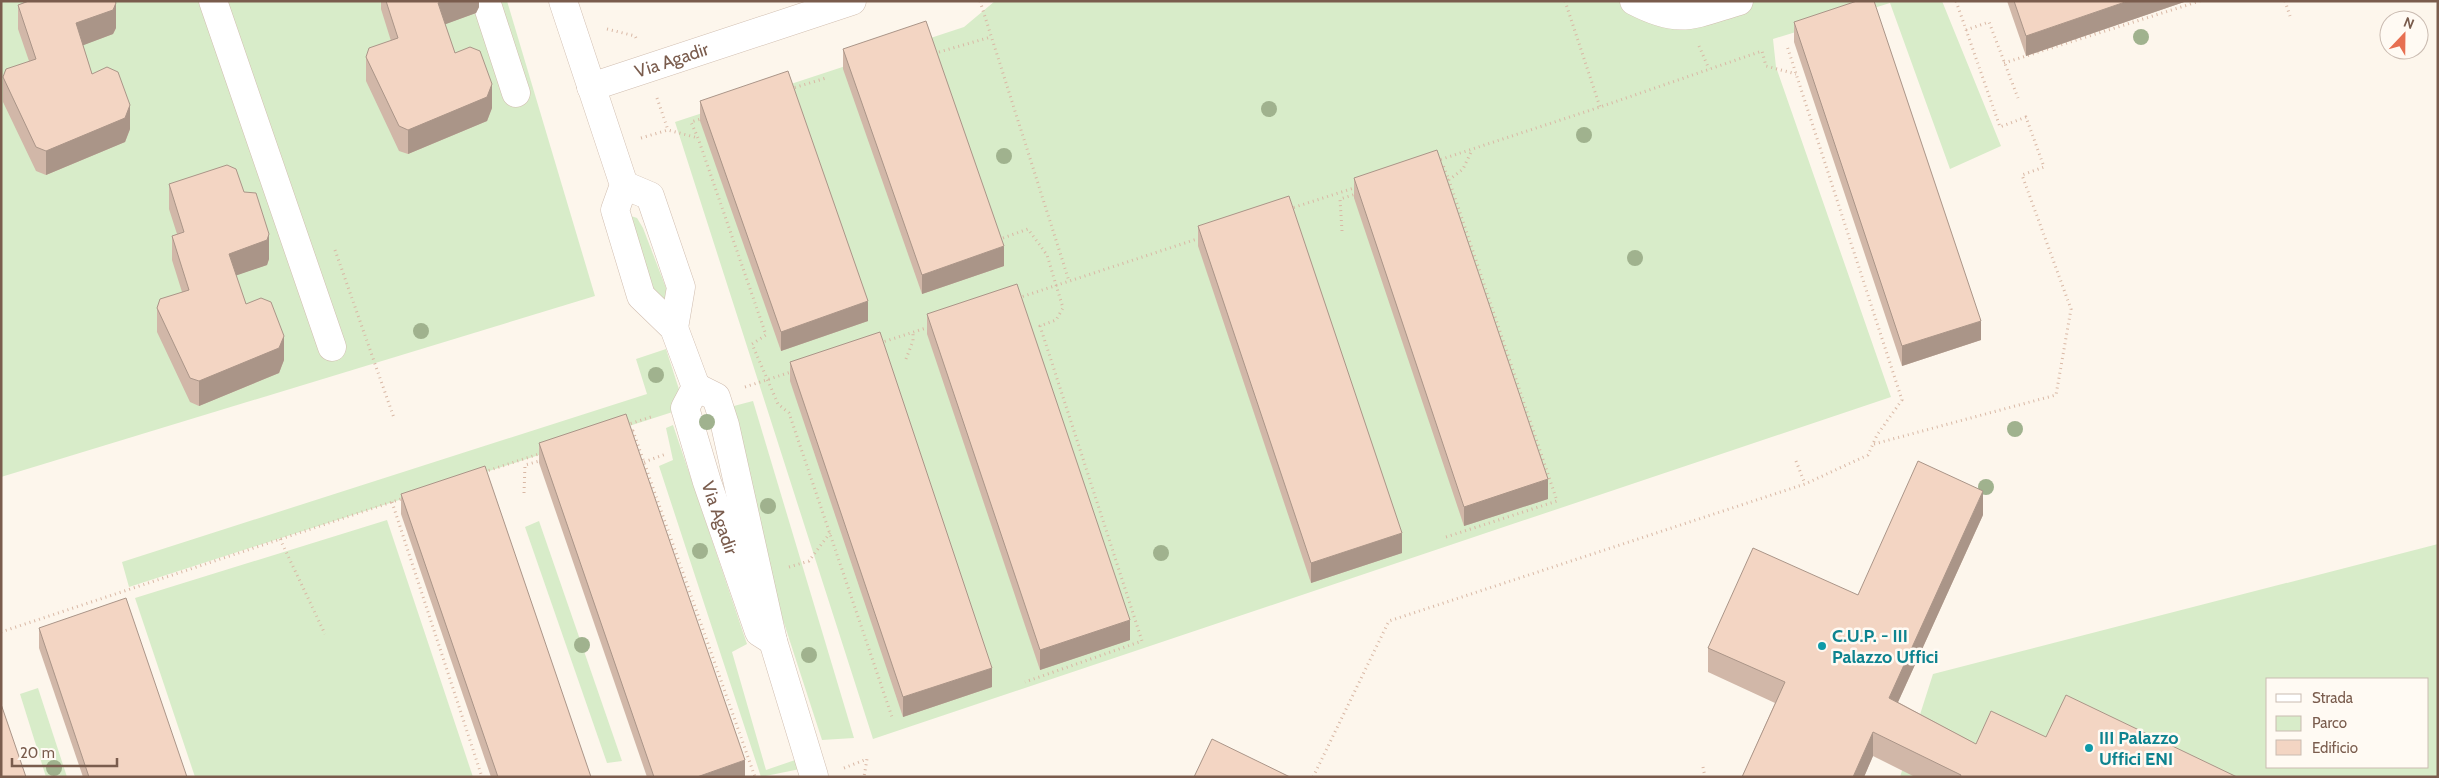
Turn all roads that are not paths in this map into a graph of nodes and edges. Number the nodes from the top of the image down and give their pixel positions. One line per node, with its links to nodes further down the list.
1 (213, 1): 11 (street)
2 (486, 1): 8 (street)
3 (563, 1): 7 (street)
4 (852, 1): 7 (street, Via Agadir)
5 (1634, 1): 6 (street)
6 (1740, 1)
7 (591, 87): 9 (street)
8 (516, 93)
9 (624, 185): 10 (street, Via Agadir); 10 (street)
10 (674, 328): 12 (street, Via Agadir)
11 (332, 347)
12 (814, 776)

